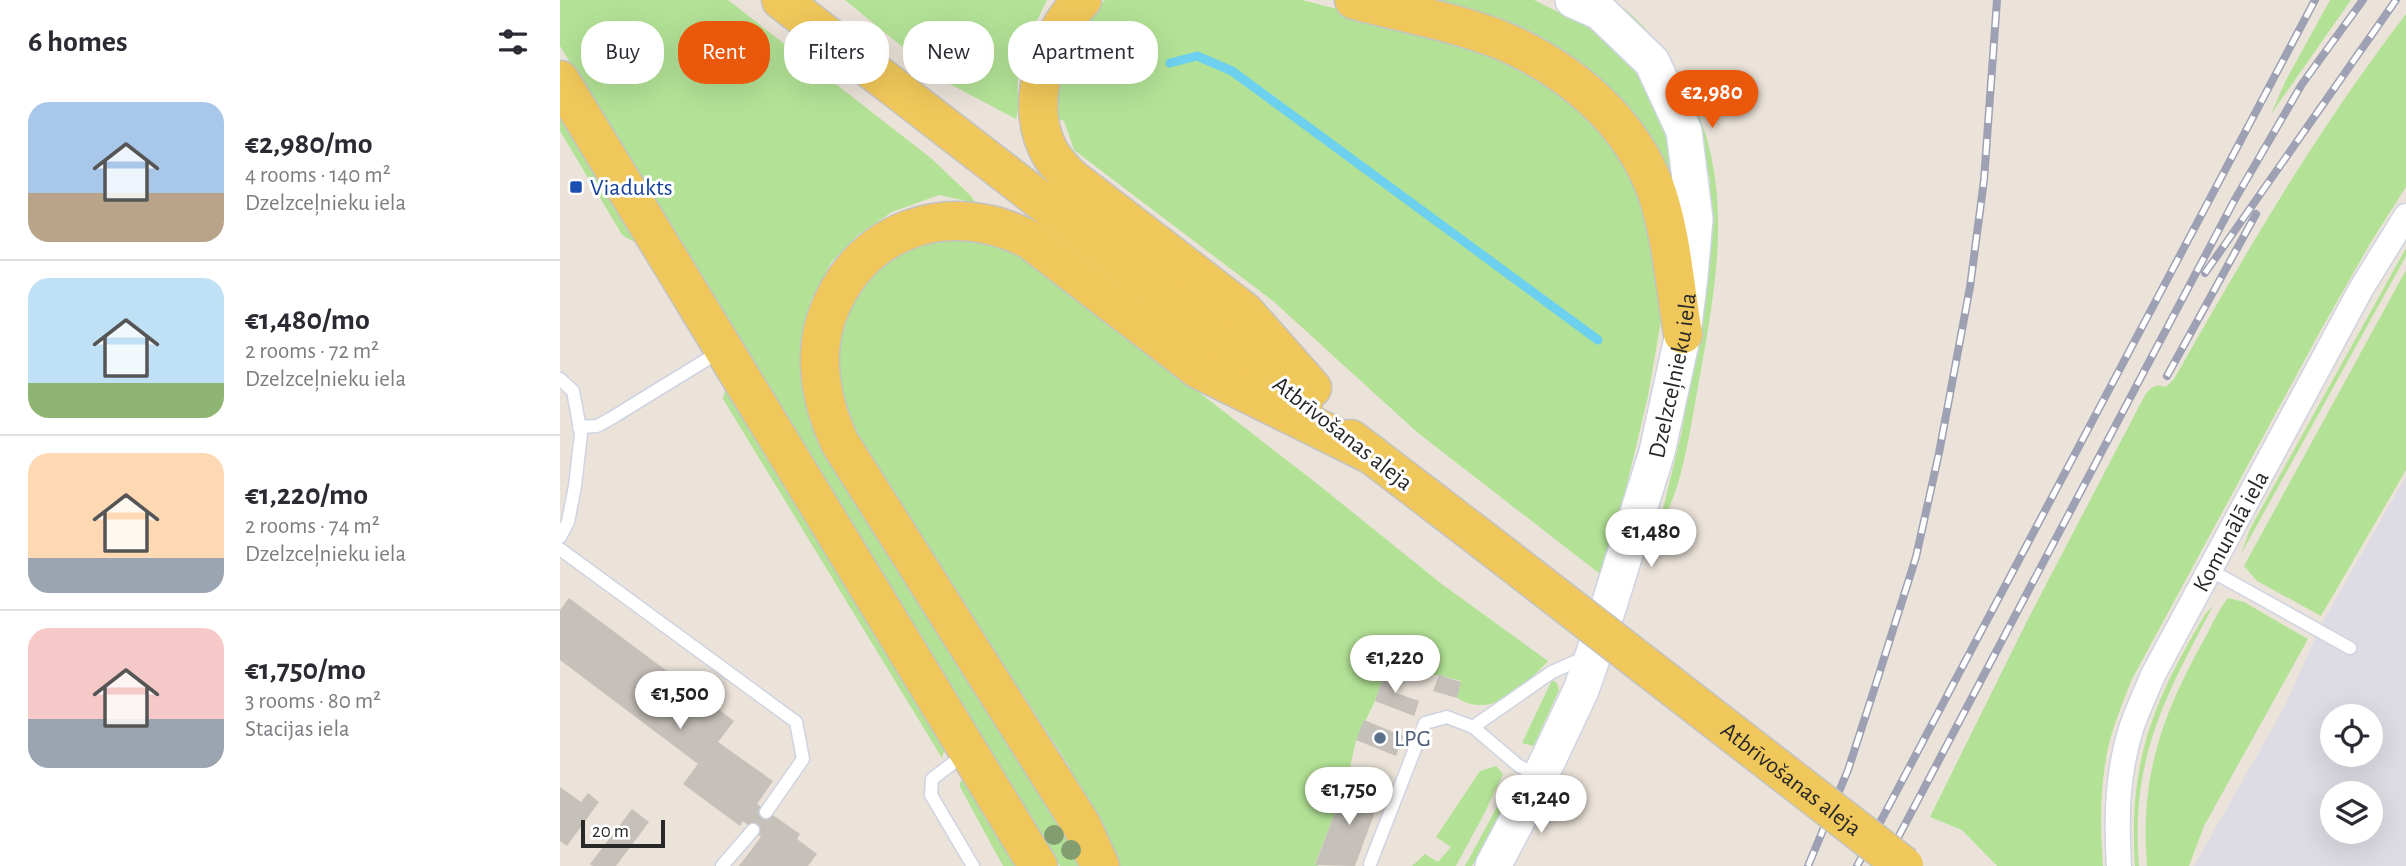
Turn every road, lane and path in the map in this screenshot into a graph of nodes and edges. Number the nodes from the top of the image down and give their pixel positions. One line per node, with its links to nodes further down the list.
1 (781, 0): 11 (main road, Atbrīvošanas aleja)
2 (1082, 0): 11 (main road)
3 (1354, 0): 7 (main road)
4 (1573, 0): 7 (main road, Dzelzceļnieku iela)
5 (560, 80): 8 (main road)
6 (2406, 216): 14 (street, Komunālā iela)
7 (1683, 334): 16 (main road, Dzelzceļnieku iela)
8 (723, 349): 10 (lane); 18 (main road)
9 (560, 379): 10 (lane)
10 (579, 427): 12 (lane)
11 (1372, 455): 26 (main road); 28 (main road, Atbrīvošanas aleja, bridge)
12 (560, 537)
13 (560, 549): 20 (lane)
14 (2210, 570): 15 (lane); 29 (street, Komunālā iela)
15 (2350, 648)
16 (1594, 653): 17 (lane); 19 (main road, Dzelzceļnieku iela)
17 (1473, 727): 19 (lane); 22 (lane)
18 (968, 751): 24 (lane); 25 (main road)
19 (1540, 777): 27 (main road, Dzelzceļnieku iela)
20 (766, 811)
21 (753, 830): 23 (lane)
22 (1370, 864)
23 (722, 866)
24 (972, 866)
25 (1038, 866)
26 (1100, 866)
27 (1493, 866)
28 (1904, 866)
29 (2119, 866)

